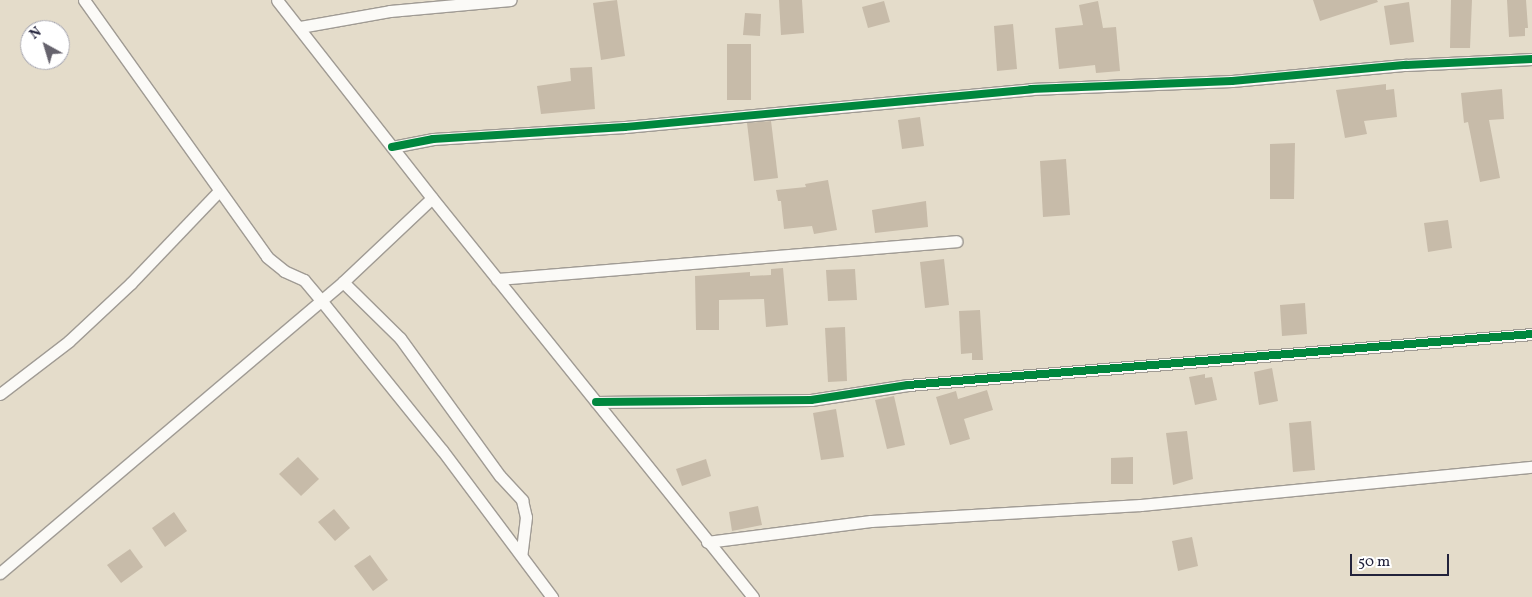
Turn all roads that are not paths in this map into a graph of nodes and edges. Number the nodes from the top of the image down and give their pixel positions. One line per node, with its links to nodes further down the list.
1 (84, 0): 7 (street)
2 (276, 0): 4 (street)
3 (511, 0): 4 (street)
4 (300, 27): 6 (street)
5 (1532, 59): 6 (street)
6 (392, 147): 8 (street)
7 (218, 192): 12 (street); 14 (street)
8 (432, 198): 10 (street); 11 (street)
9 (956, 241): 10 (street)
10 (497, 279): 15 (street)
11 (343, 282): 12 (street); 18 (street)
12 (320, 299): 18 (street); 19 (street)
13 (1532, 334): 15 (street)
14 (0, 394)
15 (596, 402): 17 (street)
16 (1532, 467): 17 (street)
17 (707, 542): 21 (street)
18 (521, 555): 20 (street)
19 (0, 573)
20 (552, 597)
21 (753, 597)

